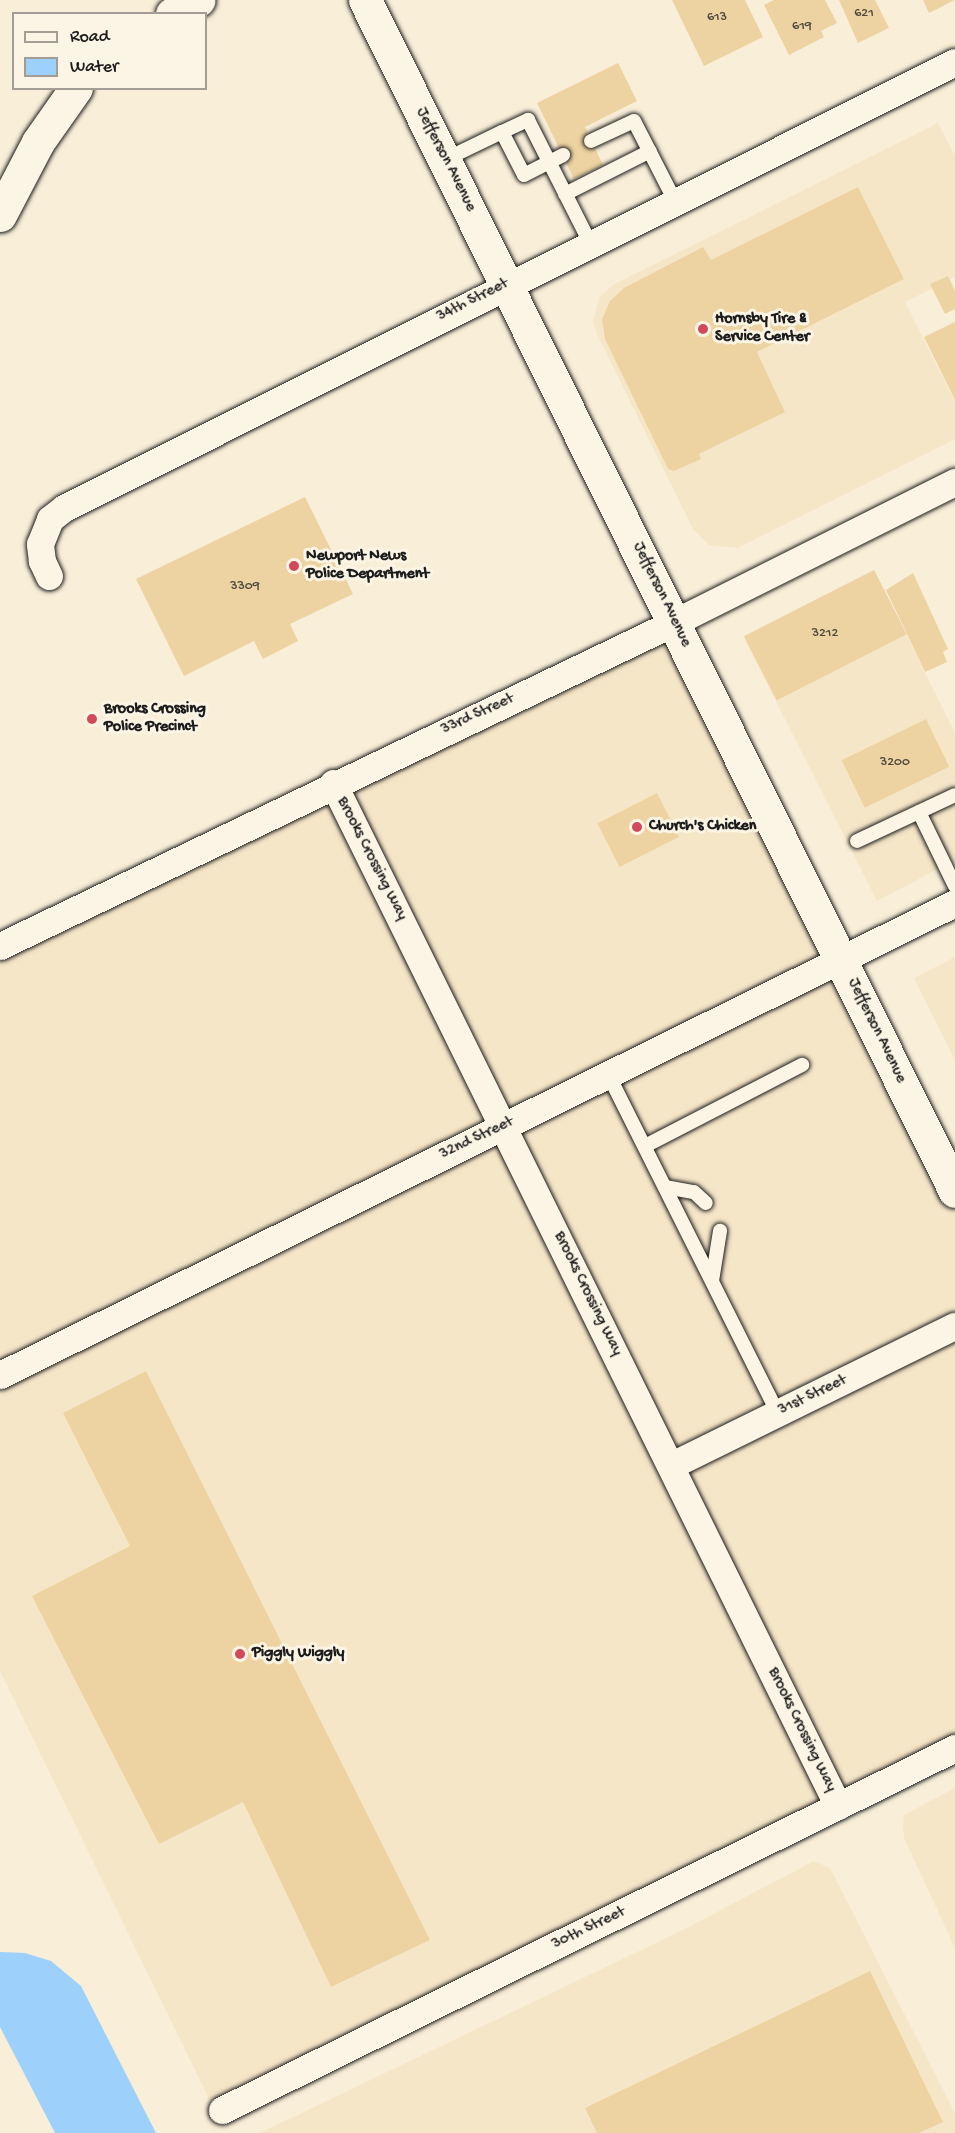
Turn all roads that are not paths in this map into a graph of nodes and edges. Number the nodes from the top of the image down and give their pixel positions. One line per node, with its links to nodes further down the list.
1 (198, 0): 3 (main road)
2 (365, 0): 10 (main road, Jefferson Avenue)
3 (176, 12)
4 (955, 62): 13 (street, 34th Street)
5 (75, 90): 14 (main road)
6 (502, 132): 10 (lane); 11 (lane); 11 (lane)
7 (591, 141): 8 (lane)
8 (650, 151): 12 (lane); 13 (lane)
9 (563, 156): 11 (lane)
10 (444, 160): 16 (main road, Jefferson Avenue)
11 (550, 162): 12 (lane)
12 (566, 194): 15 (lane)
13 (675, 201): 15 (street, 34th Street)
14 (0, 215)
15 (591, 243): 16 (street, 34th Street)
16 (507, 284): 18 (street, 34th Street); 19 (main road, Jefferson Avenue)
17 (955, 482): 19 (street, 33rd Street)
18 (49, 576)
19 (675, 622): 20 (street, 33rd Street); 27 (main road, Jefferson Avenue)
20 (333, 783): 26 (street, 33rd Street); 30 (street, Brooks Crossing Way)
21 (955, 795): 22 (lane)
22 (919, 812): 23 (lane); 24 (lane)
23 (857, 842)
24 (955, 886)
25 (955, 903): 27 (street, 32nd Street)
26 (0, 946)
27 (840, 960): 29 (street, 32nd Street); 33 (main road, Jefferson Avenue)
28 (802, 1065): 31 (lane)
29 (608, 1074): 30 (street, 32nd Street); 31 (lane)
30 (504, 1126): 38 (street, 32nd Street); 40 (street, Brooks Crossing Way)
31 (645, 1146): 32 (lane)
32 (665, 1186): 34 (lane); 36 (lane)
33 (955, 1191)
34 (706, 1203)
35 (720, 1230): 36 (lane)
36 (712, 1281): 39 (lane)
37 (955, 1326): 39 (street, 31st Street)
38 (0, 1375)
39 (778, 1413): 40 (street, 31st Street)
40 (672, 1465): 42 (street, Brooks Crossing Way)
41 (955, 1748): 42 (street, 30th Street)
42 (838, 1806): 43 (street, 30th Street)
43 (222, 2110)

